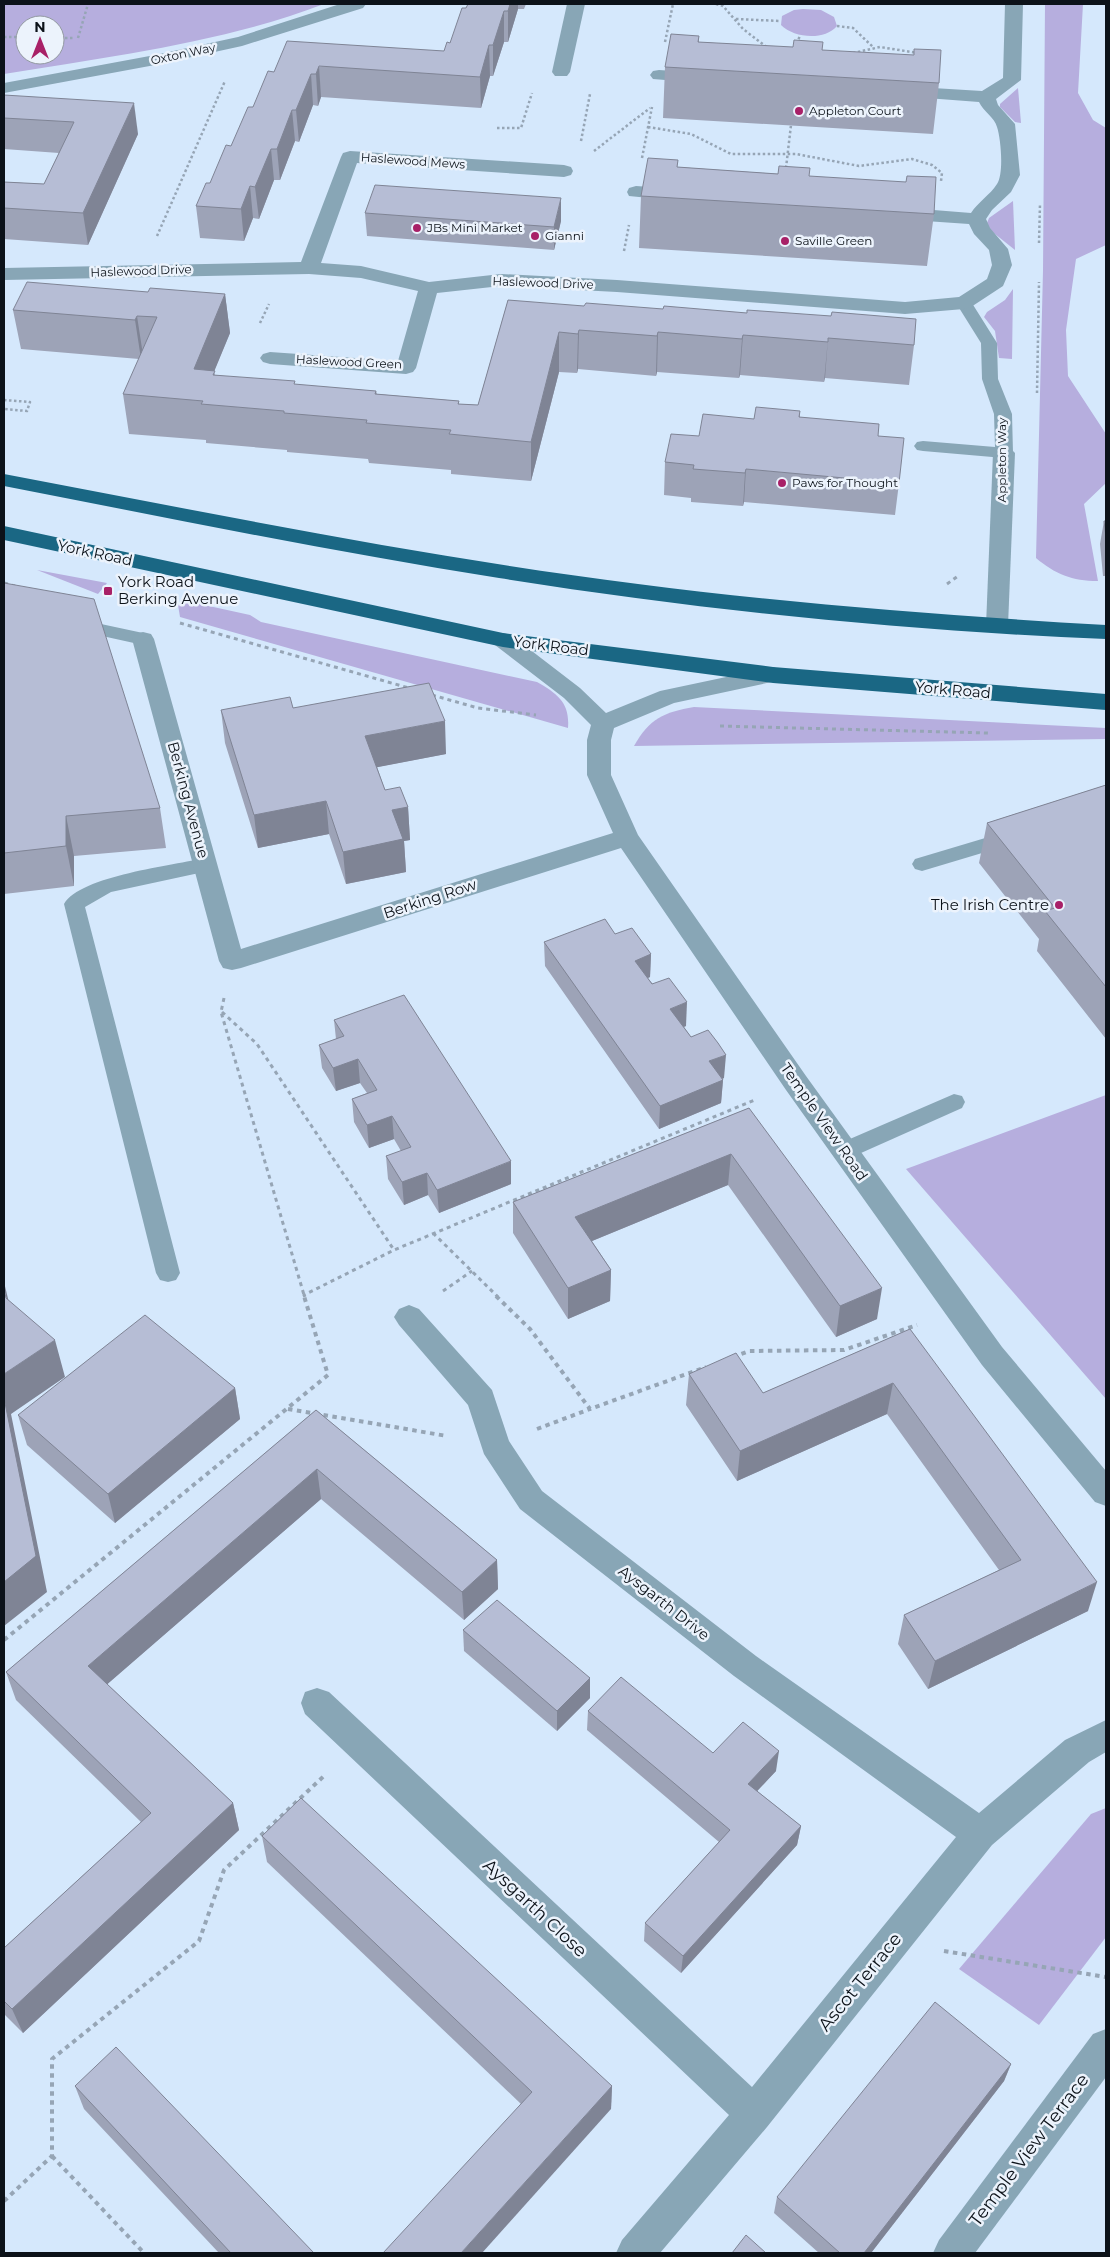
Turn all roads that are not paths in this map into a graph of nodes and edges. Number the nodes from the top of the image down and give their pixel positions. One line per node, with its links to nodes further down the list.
1 (357, 4): 7 (street, Oxton Way)
2 (576, 4): 4 (street)
3 (1014, 4): 9 (street)
4 (560, 72)
5 (659, 75): 6 (street)
6 (717, 79)
7 (4, 88)
8 (882, 90): 9 (street)
9 (986, 97): 14 (street)
10 (564, 171): 15 (street, Haslewood Mews)
11 (636, 192): 12 (street)
12 (694, 196)
13 (878, 211): 14 (street)
14 (976, 219): 18 (street)
15 (309, 268): 16 (street, Haslewood Drive); 17 (street, Haslewood Drive)
16 (4, 274)
17 (429, 288): 18 (street, Haslewood Drive); 19 (street, Haslewood Green)
18 (964, 303): 21 (lane, Appleton Way)
19 (270, 358)
20 (923, 446): 21 (lane)
21 (1004, 453): 25 (street, Appleton Way)
22 (4, 480): 25 (highway)
23 (4, 534): 28 (highway, York Road)
24 (59, 621): 27 (lane)
25 (997, 626): 26 (highway)
26 (1106, 632)
27 (143, 639): 35 (street, Berking Avenue)
28 (503, 640): 29 (highway, York Road); 31 (street)
29 (773, 675): 30 (highway, York Road); 31 (street)
30 (1106, 702)
31 (603, 723): 33 (street, Temple View Road)
32 (1033, 830): 34 (lane)
33 (627, 837): 36 (street, Berking Row); 38 (street, Temple View Road)
34 (922, 864)
35 (206, 865): 36 (street, Berking Avenue); 39 (lane)
36 (232, 961)
37 (954, 1102): 38 (lane)
38 (844, 1151): 41 (street, Temple View Road)
39 (168, 1273)
40 (409, 1317): 44 (street, Aysgarth Drive)
41 (1106, 1493)
42 (317, 1703): 46 (street, Aysgarth Close)
43 (1106, 1736): 44 (street, Ascot Terrace)
44 (980, 1834): 46 (street, Ascot Terrace)
45 (1106, 2047): 48 (street, Temple View Terrace)
46 (754, 2114): 47 (street, Ascot Terrace)
47 (635, 2253)
48 (952, 2253)

